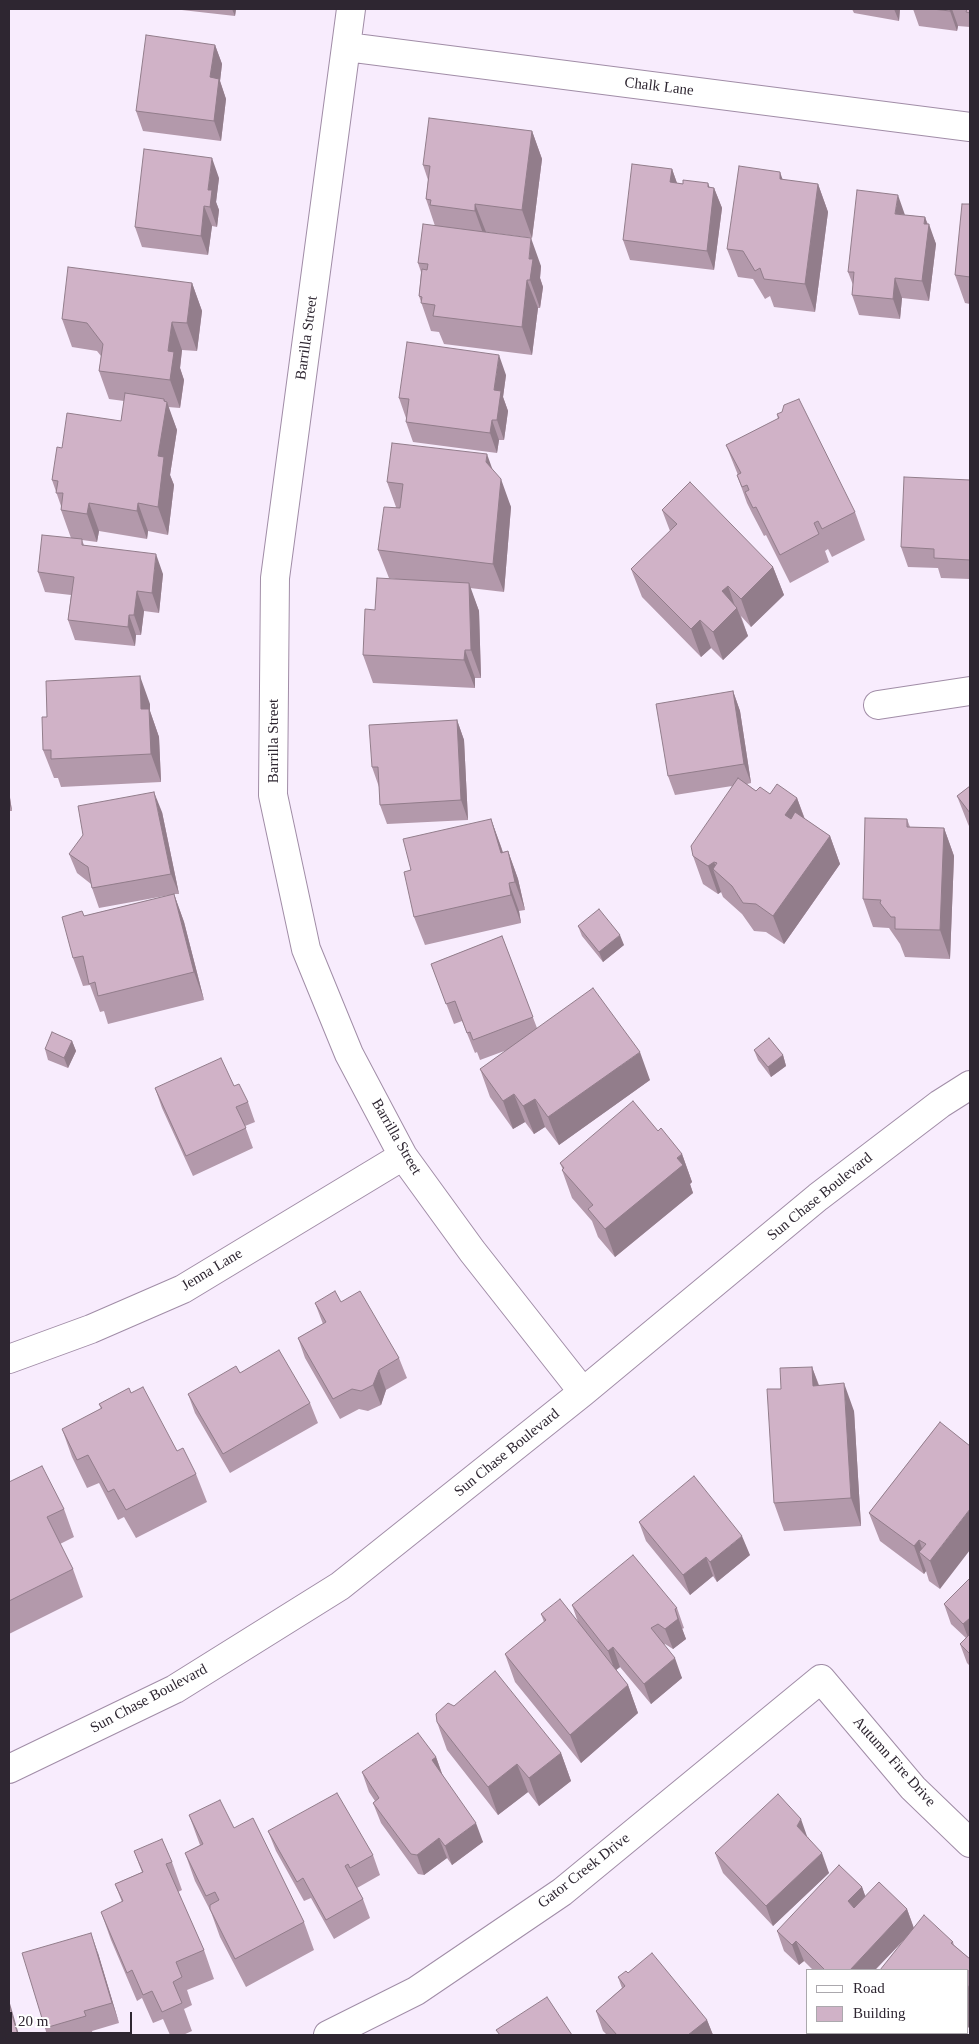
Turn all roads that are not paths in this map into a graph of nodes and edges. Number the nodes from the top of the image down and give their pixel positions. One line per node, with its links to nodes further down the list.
1 (351, 9): 2 (street, Barrilla Street)
2 (347, 47): 3 (street, Chalk Lane); 7 (street, Barrilla Street)
3 (970, 127)
4 (970, 691): 5 (street)
5 (878, 705)
6 (970, 1085): 9 (street, Sun Chase Boulevard)
7 (403, 1156): 8 (street, Jenna Lane); 9 (street, Barrilla Street)
8 (9, 1359)
9 (583, 1392): 11 (street, Sun Chase Boulevard)
10 (821, 1678): 12 (street, Autumn Fire Drive); 13 (street, Gator Creek Drive)
11 (9, 1769)
12 (970, 1843)
13 (328, 2035)

